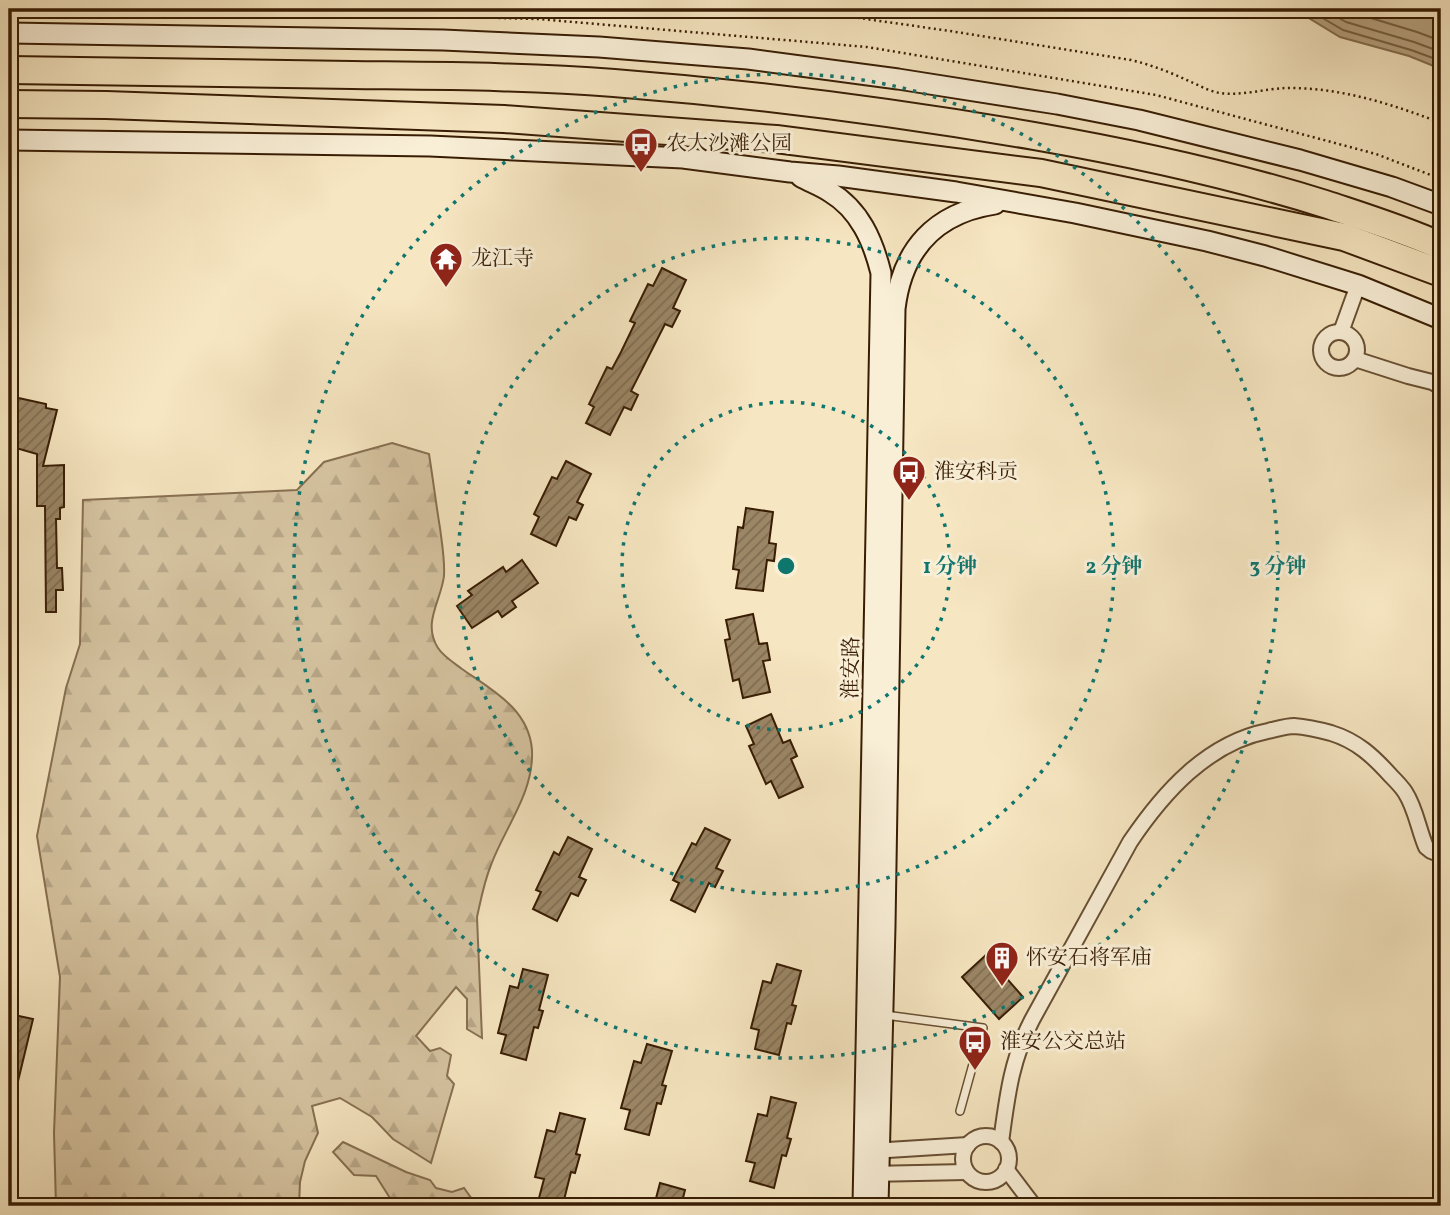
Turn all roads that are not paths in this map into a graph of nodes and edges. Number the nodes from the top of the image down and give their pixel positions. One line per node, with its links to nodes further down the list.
1 (9, 33): 7 (main road)
2 (9, 70): 8 (highway)
3 (9, 104): 9 (highway)
4 (9, 139): 5 (main road)
5 (790, 172): 6 (main road); 20 (main road, 淮安路)
6 (1012, 202): 10 (main road); 16 (main road, 淮安路)
7 (1441, 205)
8 (1441, 246)
9 (1441, 273)
10 (1358, 285): 11 (main road); 12 (street)
11 (1441, 319)
12 (1341, 332): 13 (street); 13 (street)
13 (1355, 359): 14 (street)
14 (1441, 387)
15 (1441, 855): 18 (street)
16 (883, 1015): 17 (lane); 20 (main road, 淮安路)
17 (960, 1111)
18 (1001, 1142): 19 (street); 21 (street)
19 (968, 1145): 20 (street); 22 (street)
20 (872, 1151): 23 (main road, 淮安路)
21 (1006, 1169): 22 (street); 26 (street)
22 (966, 1172): 23 (street)
23 (872, 1174): 24 (main road, 淮安路); 25 (main road, 淮安路)
24 (863, 1206)
25 (878, 1206)
26 (1034, 1206)

